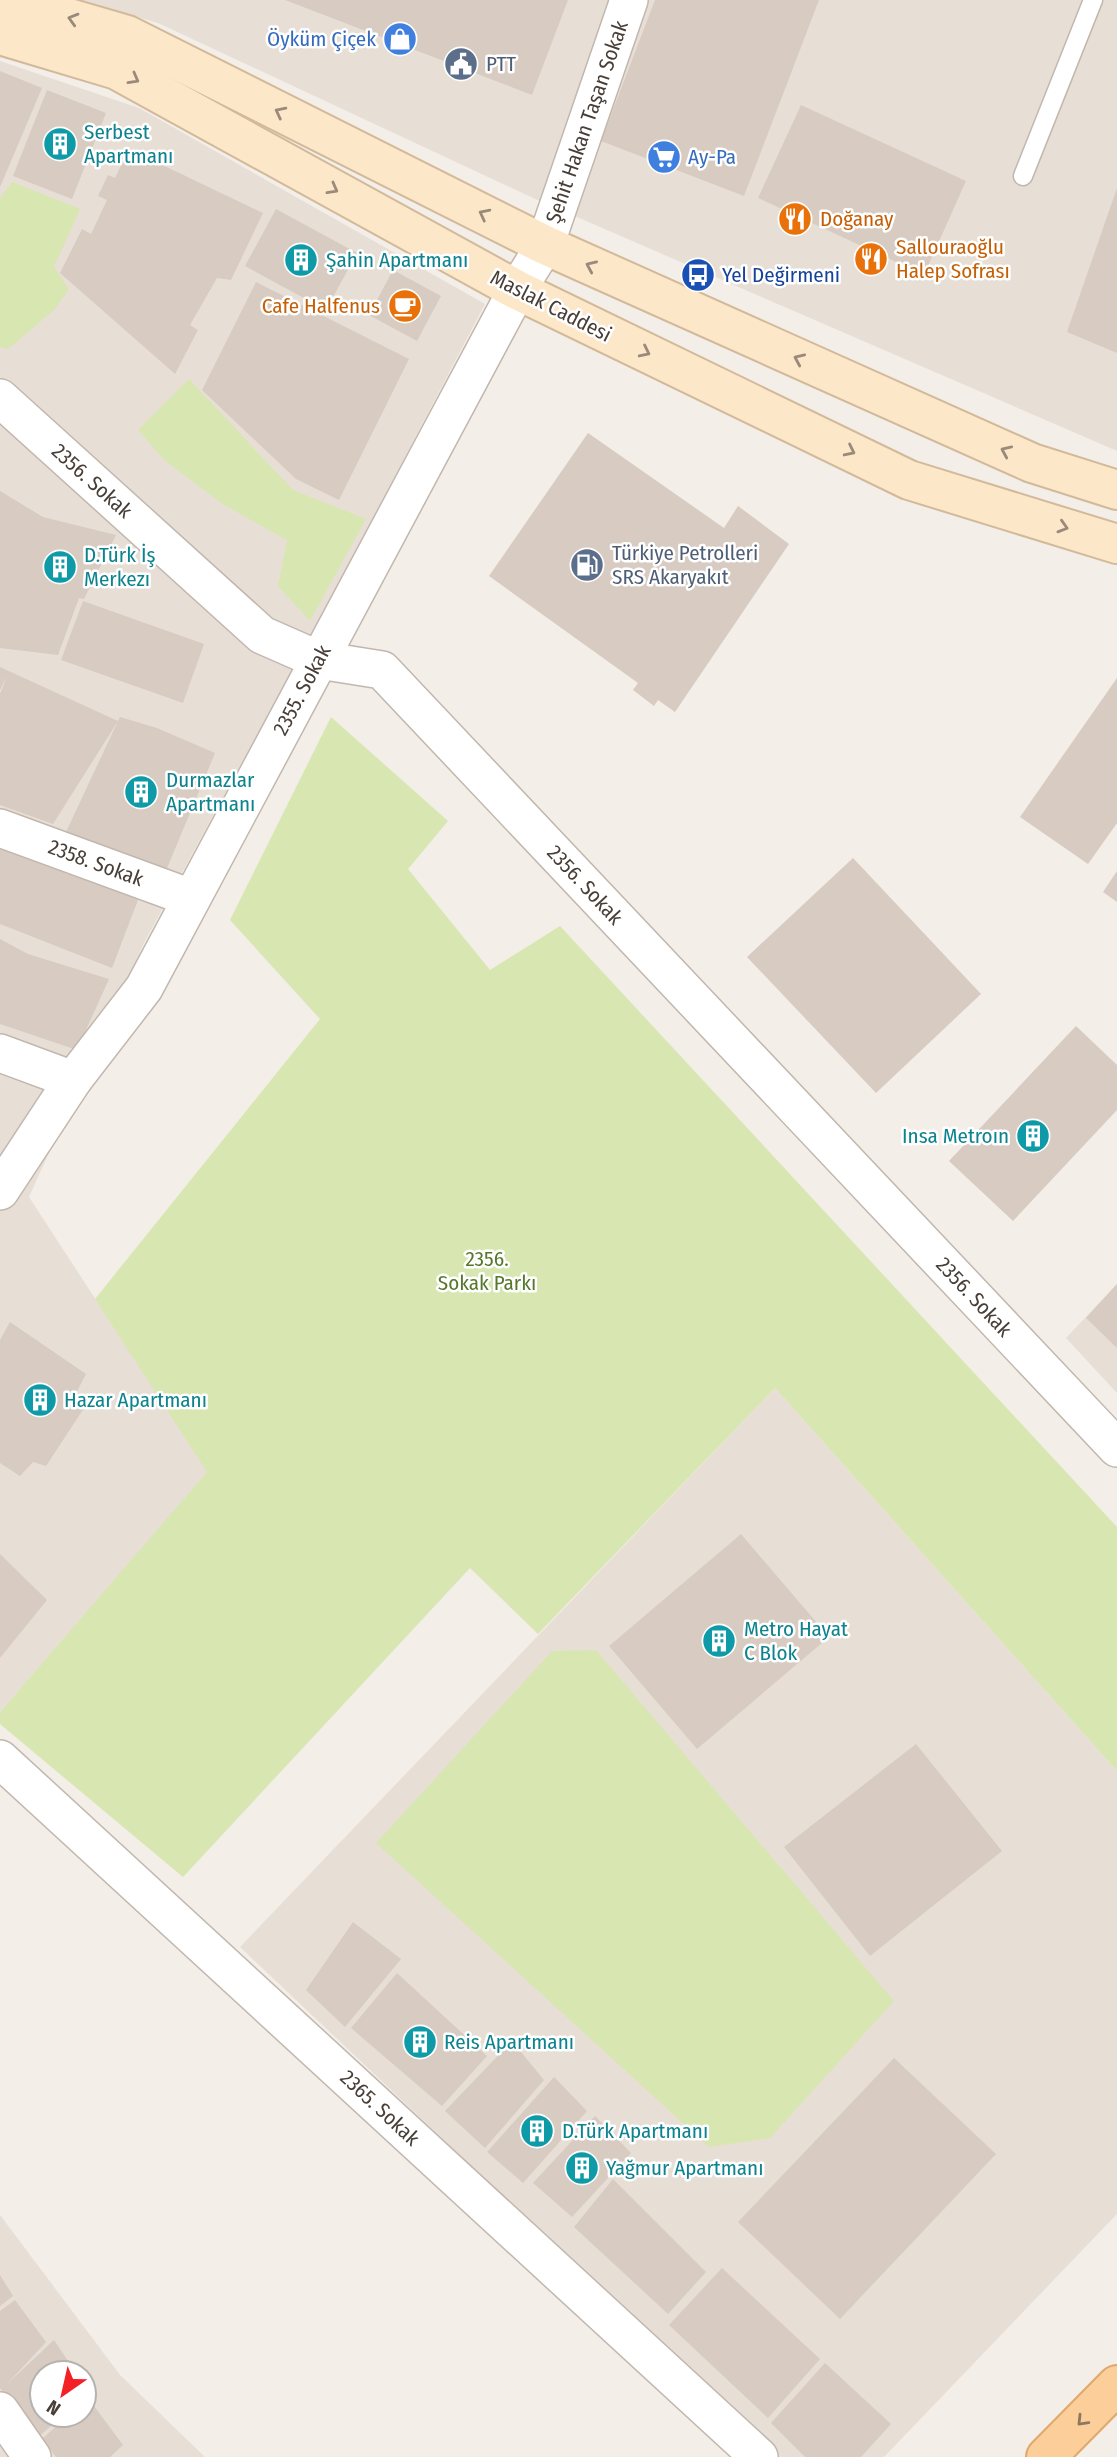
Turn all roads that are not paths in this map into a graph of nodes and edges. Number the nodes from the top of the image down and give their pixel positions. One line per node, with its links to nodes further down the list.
1 (7, 0): 6 (main road, one-way to 1)
2 (629, 0): 6 (street, Şehit Hakan Taşan Sokak)
3 (1093, 0): 5 (lane)
4 (0, 34): 7 (main road, Maslak Caddesi, one-way to 7)
5 (1023, 176)
6 (545, 245): 7 (street, Şehit Hakan Taşan Sokak); 9 (main road, one-way to 6)
7 (517, 290): 10 (main road, Maslak Caddesi, one-way to 10); 11 (street, 2355. Sokak)
8 (0, 398): 11 (street, 2356. Sokak)
9 (1117, 490)
10 (1117, 544)
11 (319, 660): 13 (street, 2355. Sokak); 17 (street, 2356. Sokak)
12 (0, 828): 13 (street, 2358. Sokak)
13 (191, 898): 15 (street, 2355. Sokak)
14 (0, 1053): 15 (street)
15 (73, 1080): 16 (street, 2355. Sokak)
16 (0, 1191)
17 (1117, 1448)
18 (0, 1759): 22 (street, 2365. Sokak)
19 (1117, 2385): 23 (main road, one-way to 23)
20 (0, 2411): 21 (street)
21 (32, 2457)
22 (759, 2457)
23 (1046, 2457)

